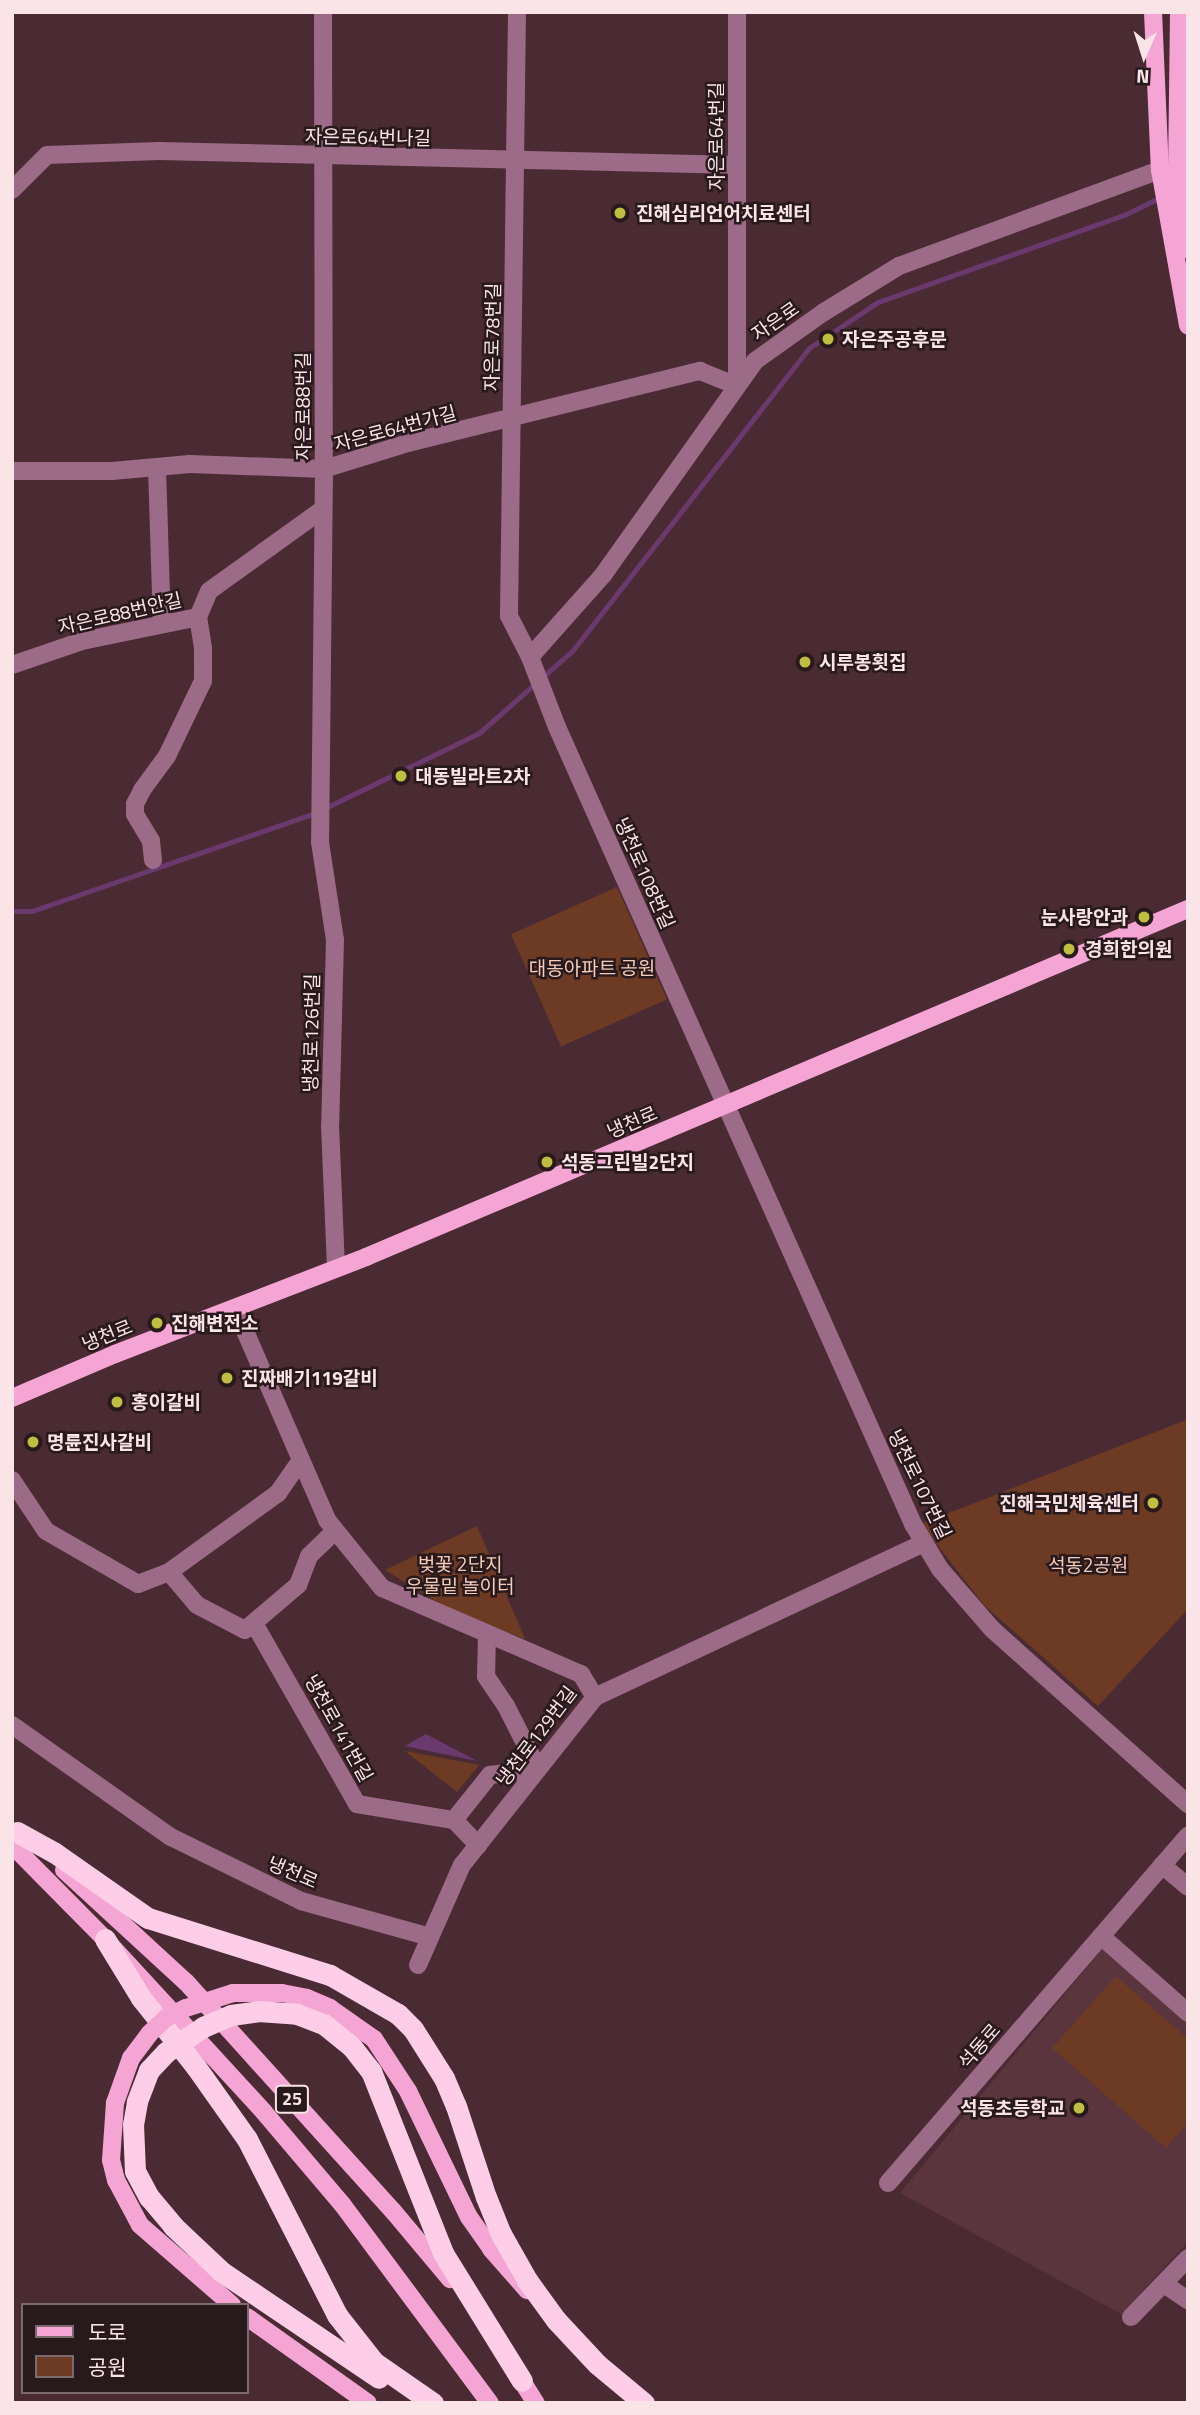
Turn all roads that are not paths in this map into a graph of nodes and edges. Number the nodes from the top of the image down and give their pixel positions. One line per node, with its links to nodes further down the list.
1 (323, 12): 6 (street, 자은로88번길)
2 (517, 12): 7 (street, 자은로78번길)
3 (737, 12): 8 (street, 자은로64번길)
4 (1153, 12): 9 (main road)
5 (1178, 12): 9 (main road)
6 (324, 157): 7 (street, 자은로64번나길); 10 (street, 자은로64번나길); 17 (street, 자은로88번길)
7 (515, 161): 8 (street, 자은로64번나길); 15 (street, 자은로78번길)
8 (737, 165): 14 (street, 자은로64번길)
9 (1173, 169): 11 (main road); 14 (street, 자은로)
10 (12, 190)
11 (1175, 211): 12 (main road); 13 (main road)
12 (1187, 239)
13 (1188, 325)
14 (737, 386): 15 (street, 자은로64번가길); 22 (street, 자은로)
15 (512, 420): 17 (street, 자은로64번가길); 22 (street, 자은로78번길)
16 (157, 467): 17 (street, 자은로64번가길); 18 (street, 자은로64번가길); 21 (street)
17 (324, 469): 19 (street, 자은로88번길)
18 (12, 471)
19 (323, 509): 20 (street, 자은로88번안길); 24 (street, 자은로88번길)
20 (198, 617): 21 (street, 자은로88번안길); 25 (street)
21 (162, 624): 23 (street, 자은로88번안길)
22 (530, 657): 27 (street, 냉천로108번길)
23 (12, 665)
24 (319, 799): 28 (street, 냉천로126번길)
25 (153, 860)
26 (1188, 909): 27 (main road, 냉천로)
27 (725, 1105): 28 (main road, 냉천로); 34 (street, 냉천로107번길)
28 (336, 1268): 29 (main road, 냉천로)
29 (235, 1308): 30 (main road, 냉천로); 31 (street, 냉천로129번길)
30 (12, 1398)
31 (301, 1460): 33 (street, 냉천로129번길); 35 (street)
32 (12, 1480): 35 (street)
33 (335, 1531): 36 (street); 37 (street, 냉천로129번길)
34 (924, 1543): 38 (street); 41 (street, 냉천로107번길)
35 (169, 1573): 36 (street)
36 (250, 1628): 42 (street, 냉천로141번길)
37 (486, 1634): 38 (street, 냉천로129번길); 40 (street)
38 (595, 1697): 40 (street, 냉천로129번길)
39 (12, 1725): 49 (street, 냉천로)
40 (538, 1769): 42 (street); 45 (street, 냉천로129번길)
41 (1188, 1804)
42 (454, 1820): 45 (street)
43 (14, 1835): 50 (main road, 25); 60 (highway); 61 (main road, 25)
44 (1188, 1836): 46 (street, 석동로)
45 (478, 1845): 49 (street, 냉천로129번길)
46 (1163, 1865): 47 (street); 48 (street, 석동로)
47 (1188, 1887)
48 (1101, 1936): 52 (street); 53 (street, 석동로)
49 (430, 1937): 51 (street, 냉천로129번길)
50 (105, 1939): 64 (highway); 65 (main road, 25)
51 (418, 1965)
52 (1188, 2013)
53 (888, 2183)
54 (1188, 2258): 55 (street)
55 (1164, 2284): 56 (street); 58 (street)
56 (1188, 2300)
57 (230, 2303): 60 (main road, bridge)
58 (1131, 2317)
59 (248, 2318): 62 (main road)
60 (556, 2320): 67 (highway)
61 (522, 2381): 63 (highway, bridge); 66 (main road, 25)
62 (368, 2403)
63 (427, 2403)
64 (433, 2403)
65 (490, 2403)
66 (536, 2403)
67 (643, 2403)

